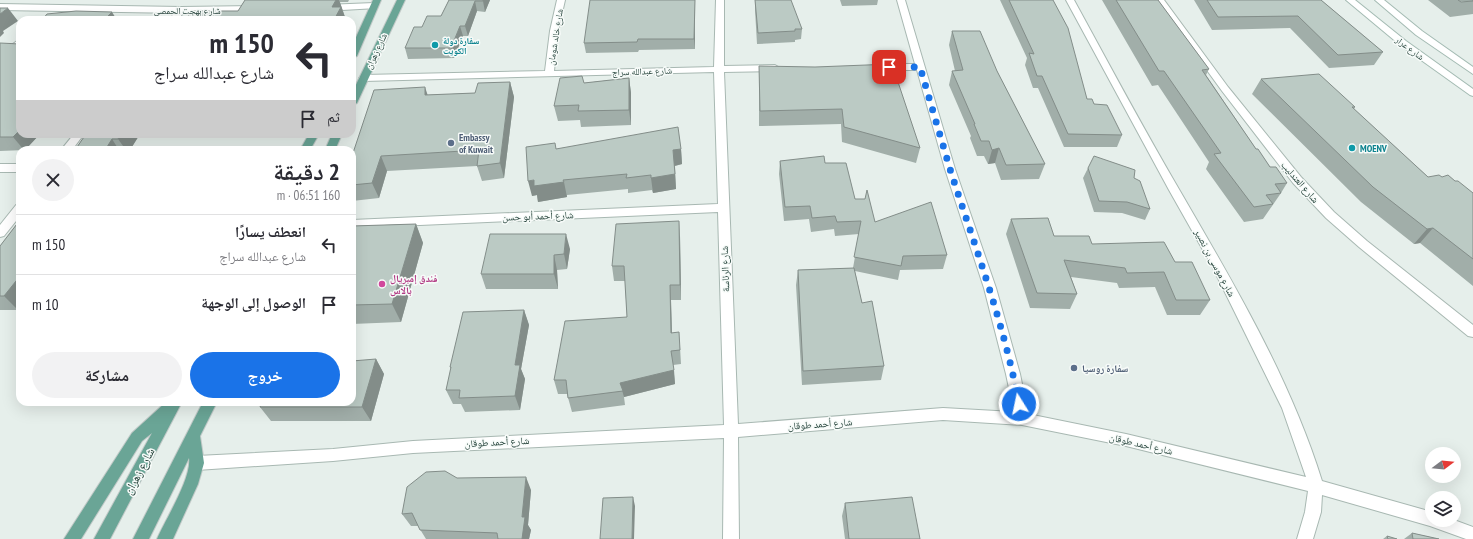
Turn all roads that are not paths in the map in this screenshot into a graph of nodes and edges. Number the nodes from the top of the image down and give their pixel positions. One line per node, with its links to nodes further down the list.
1 (73, 0): 12 (street)
2 (400, 0): 27 (main road, شارع زهران)
3 (561, 0): 26 (street, شارع خالد شومان)
4 (720, 0): 24 (street, شارع الرئاسة)
5 (901, 0): 22 (street)
6 (1070, 0): 46 (street, شارع موسى بن نصير)
7 (1160, 0): 38 (street, شارع العندليب)
8 (1350, 0): 28 (street, شارع عرار)
9 (1379, 0): 25 (street, شارع عرار)
10 (376, 3): 14 (street); 19 (main road, شارع زهران)
11 (0, 7): 12 (street, شارع بهجت الحمصي)
12 (62, 8): 15 (street, شارع بهجت الحمصي); 16 (street)
13 (266, 9): 15 (street, شارع بهجت الحمصي)
14 (313, 9)
15 (181, 10): 17 (street)
16 (52, 16)
17 (176, 16)
18 (16, 45): 20 (street)
19 (356, 47)
20 (0, 57)
21 (866, 67): 22 (street)
22 (920, 67): 42 (street)
23 (788, 68): 24 (street, شارع عبدالله سراج)
24 (719, 69): 26 (street, شارع عبدالله سراج); 34 (street, شارع الرئاسة)
25 (1473, 71)
26 (549, 74): 27 (street, شارع عبدالله سراج)
27 (364, 78): 29 (main road, شارع زهران)
28 (1473, 93)
29 (356, 95)
30 (76, 138): 31 (street)
31 (69, 146)
32 (0, 168): 33 (street)
33 (16, 168)
34 (723, 208): 36 (street, شارع أحمد أبو حسن); 43 (street, شارع الرئاسة)
35 (16, 213): 37 (street)
36 (356, 224)
37 (0, 233)
38 (1473, 332)
39 (171, 406): 50 (main road)
40 (173, 406): 51 (main road, شارع زهران)
41 (208, 406): 44 (main road)
42 (1022, 419): 43 (street, شارع أحمد طوقان); 46 (street, شارع أحمد طوقان)
43 (731, 431): 45 (street, شارع أحمد طوقان); 54 (street, شارع الرئاسة)
44 (193, 437): 45 (main road); 52 (main road)
45 (197, 463): 53 (main road)
46 (1316, 486): 47 (street, شارع أحمد طوقان); 55 (street, شارع موسى بن نصير)
47 (1425, 518)
48 (1453, 527): 49 (street, شارع أحمد طوقان)
49 (1473, 534)
50 (72, 539)
51 (102, 539)
52 (141, 539)
53 (165, 539)
54 (731, 539)
55 (1305, 539)

